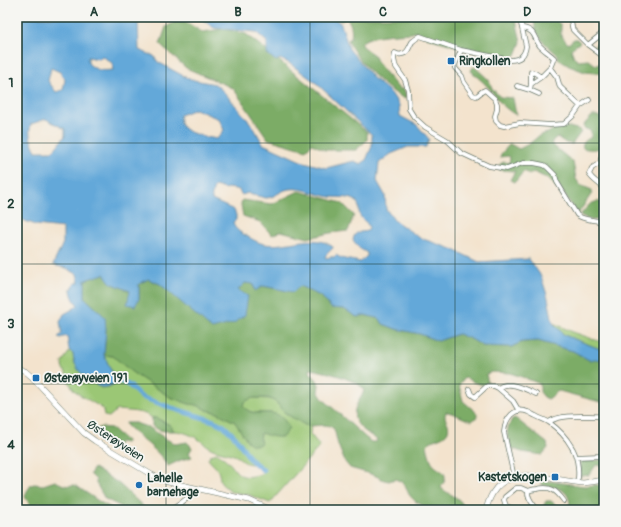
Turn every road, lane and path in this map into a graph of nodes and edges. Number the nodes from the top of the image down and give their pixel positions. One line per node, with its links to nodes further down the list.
1 (524, 17): 3 (street)
2 (570, 17): 5 (street)
3 (522, 28): 6 (street); 8 (street)
4 (604, 32): 5 (street)
5 (588, 45): 7 (street)
6 (460, 50): 15 (street); 18 (street)
7 (600, 54)
8 (550, 68): 9 (street); 15 (street)
9 (541, 77): 10 (street); 10 (street)
10 (531, 84): 12 (street)
11 (517, 86): 12 (street)
12 (530, 90): 13 (street)
13 (539, 94)
14 (590, 100): 15 (street)
15 (580, 106)
16 (604, 149): 17 (street)
17 (604, 190)
18 (604, 223)
19 (17, 368): 31 (main road, Østerøyveien)
20 (498, 388): 21 (street); 22 (street); 23 (street)
21 (469, 389)
22 (536, 394)
23 (519, 411): 25 (street); 28 (street)
24 (604, 416): 25 (street)
25 (549, 422): 27 (street)
26 (601, 456): 27 (street)
27 (576, 457): 29 (street)
28 (514, 477): 30 (main road); 37 (main road)
29 (578, 478)
30 (603, 480)
31 (195, 489): 35 (street); 36 (main road, Østerøyveien)
32 (528, 492): 33 (street); 34 (street); 40 (street)
33 (564, 501)
34 (506, 506): 38 (street); 39 (street)
35 (170, 510)
36 (271, 510)
37 (486, 510)
38 (501, 510)
39 (517, 510)
40 (537, 510)

